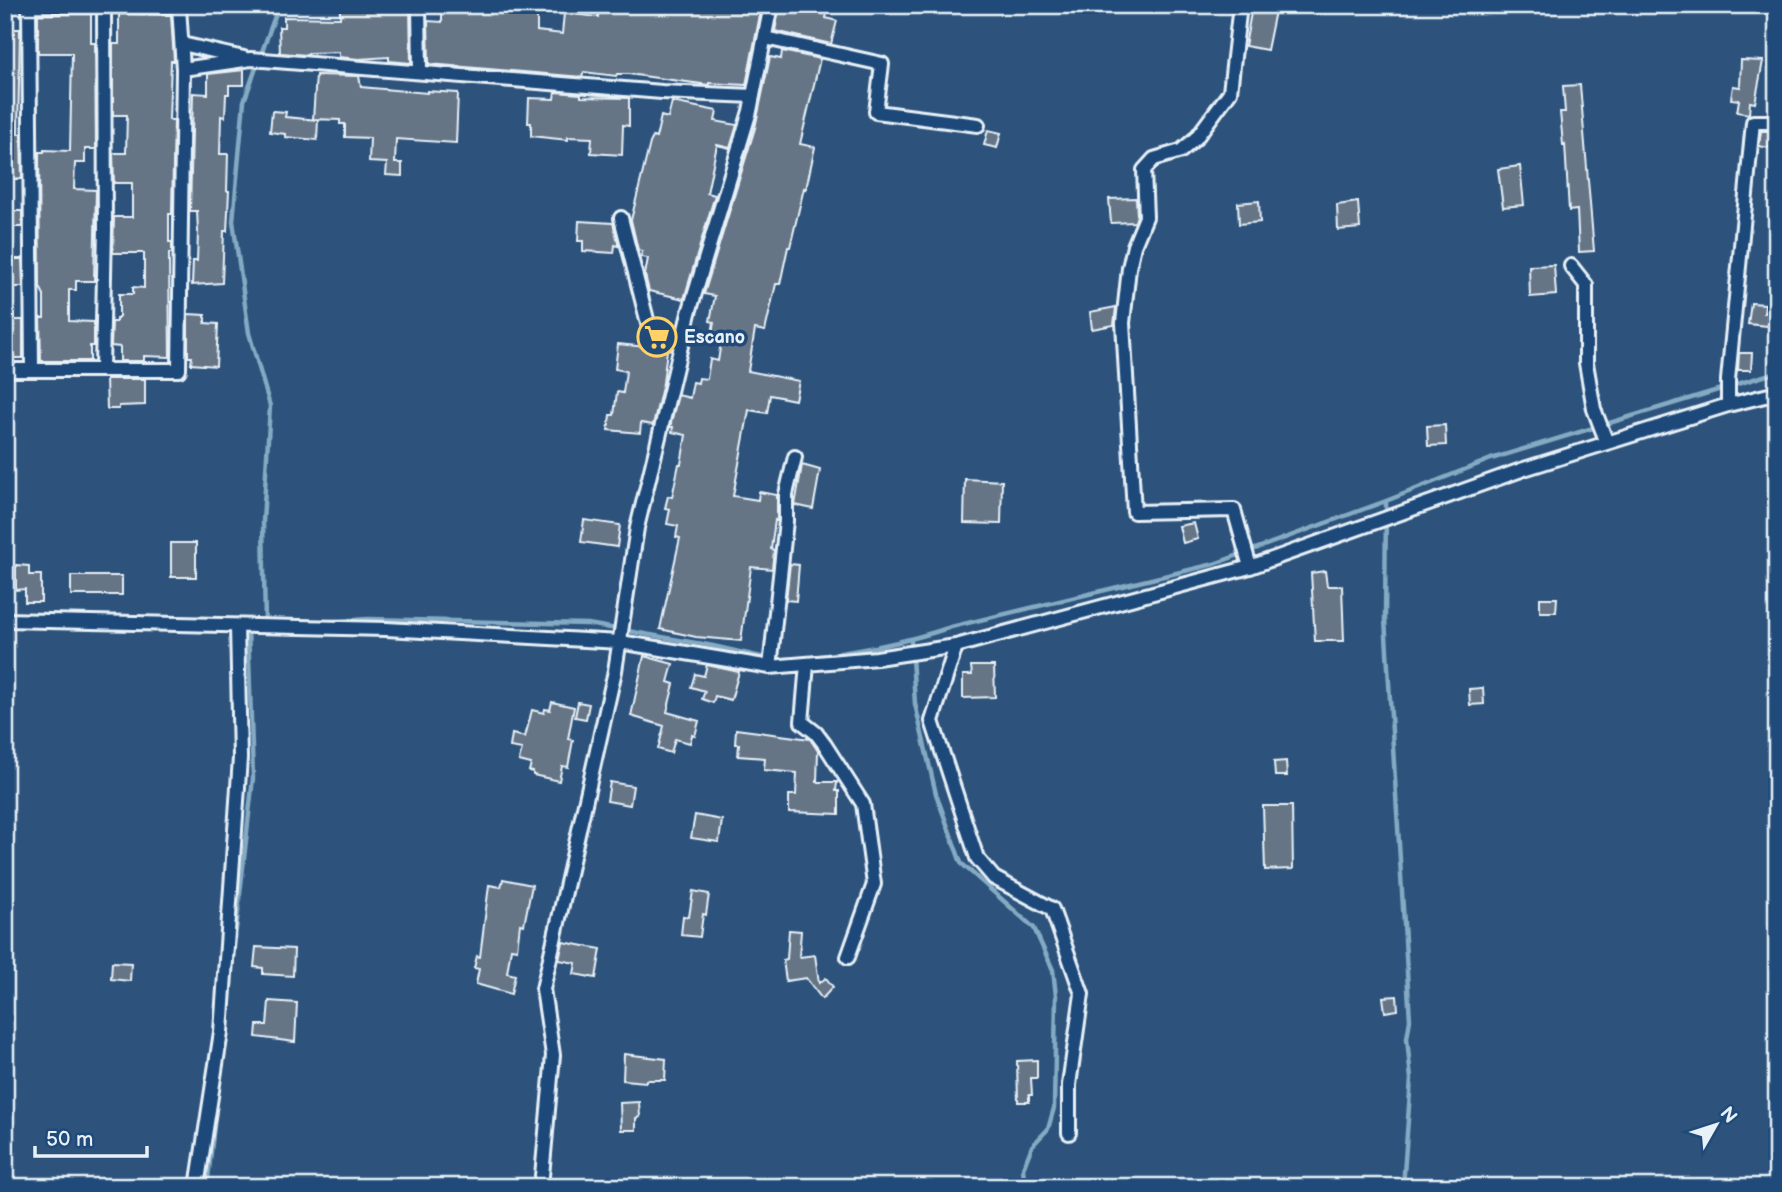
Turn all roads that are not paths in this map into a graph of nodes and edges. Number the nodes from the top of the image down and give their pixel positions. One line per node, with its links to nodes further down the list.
1 (31, 5): 5 (street); 19 (street)
2 (419, 5): 10 (street)
3 (771, 5): 6 (street)
4 (1240, 5): 24 (street)
5 (104, 7): 7 (street); 17 (street)
6 (765, 38): 11 (street); 13 (street)
7 (182, 44): 8 (street); 9 (street)
8 (251, 59): 9 (street); 10 (street)
9 (183, 69): 17 (street)
10 (420, 71): 11 (street)
11 (753, 96): 16 (street)
12 (1777, 122): 21 (street)
13 (978, 125)
14 (621, 218): 16 (street)
15 (1570, 266): 22 (street)
16 (683, 340): 27 (street)
17 (102, 368): 19 (street)
18 (5, 370): 19 (street)
19 (32, 370)
20 (1777, 393): 21 (street)
21 (1728, 405): 22 (street)
22 (1607, 443): 24 (street)
23 (795, 457): 30 (street)
24 (1250, 567): 28 (street)
25 (5, 620): 26 (street)
26 (237, 626): 27 (street); 33 (street)
27 (620, 642): 30 (street); 34 (street)
28 (956, 646): 29 (street); 32 (street)
29 (807, 664): 30 (street); 31 (street)
30 (770, 667)
31 (848, 957)
32 (1069, 1133)
33 (197, 1187)
34 (541, 1187)

